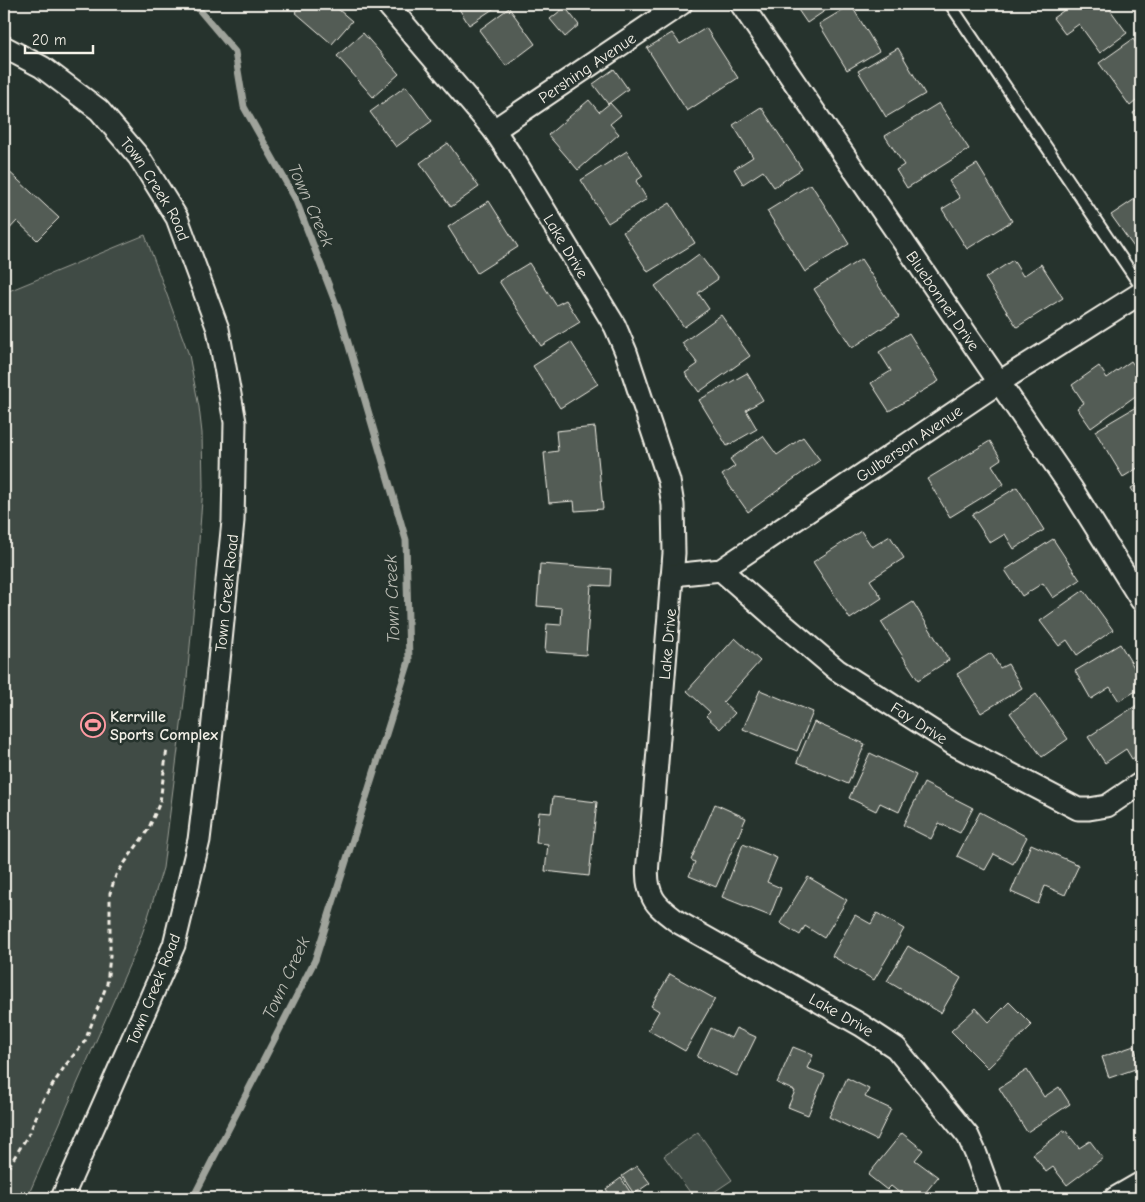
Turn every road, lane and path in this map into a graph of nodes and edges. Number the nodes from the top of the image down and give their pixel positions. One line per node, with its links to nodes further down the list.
1 (387, 4): 6 (street, Lake Drive)
2 (681, 4): 6 (street, Pershing Avenue)
3 (741, 4): 9 (street, Bluebonnet Drive)
4 (950, 4): 7 (lane)
5 (4, 47): 17 (street, Town Creek Road)
6 (494, 130): 11 (street, Lake Drive)
7 (1141, 287)
8 (1141, 293): 9 (street, Gulberson Avenue)
9 (998, 383): 10 (street, Gulberson Avenue); 12 (street, Bluebonnet Drive)
10 (721, 570): 11 (street, Gulberson Avenue); 14 (street, Fay Drive)
11 (672, 575): 18 (street, Lake Drive)
12 (1141, 600)
13 (166, 748): 15 (path)
14 (1141, 783)
15 (4, 1174)
16 (1141, 1183): 19 (street)
17 (62, 1198)
18 (992, 1198)
19 (1115, 1198)

